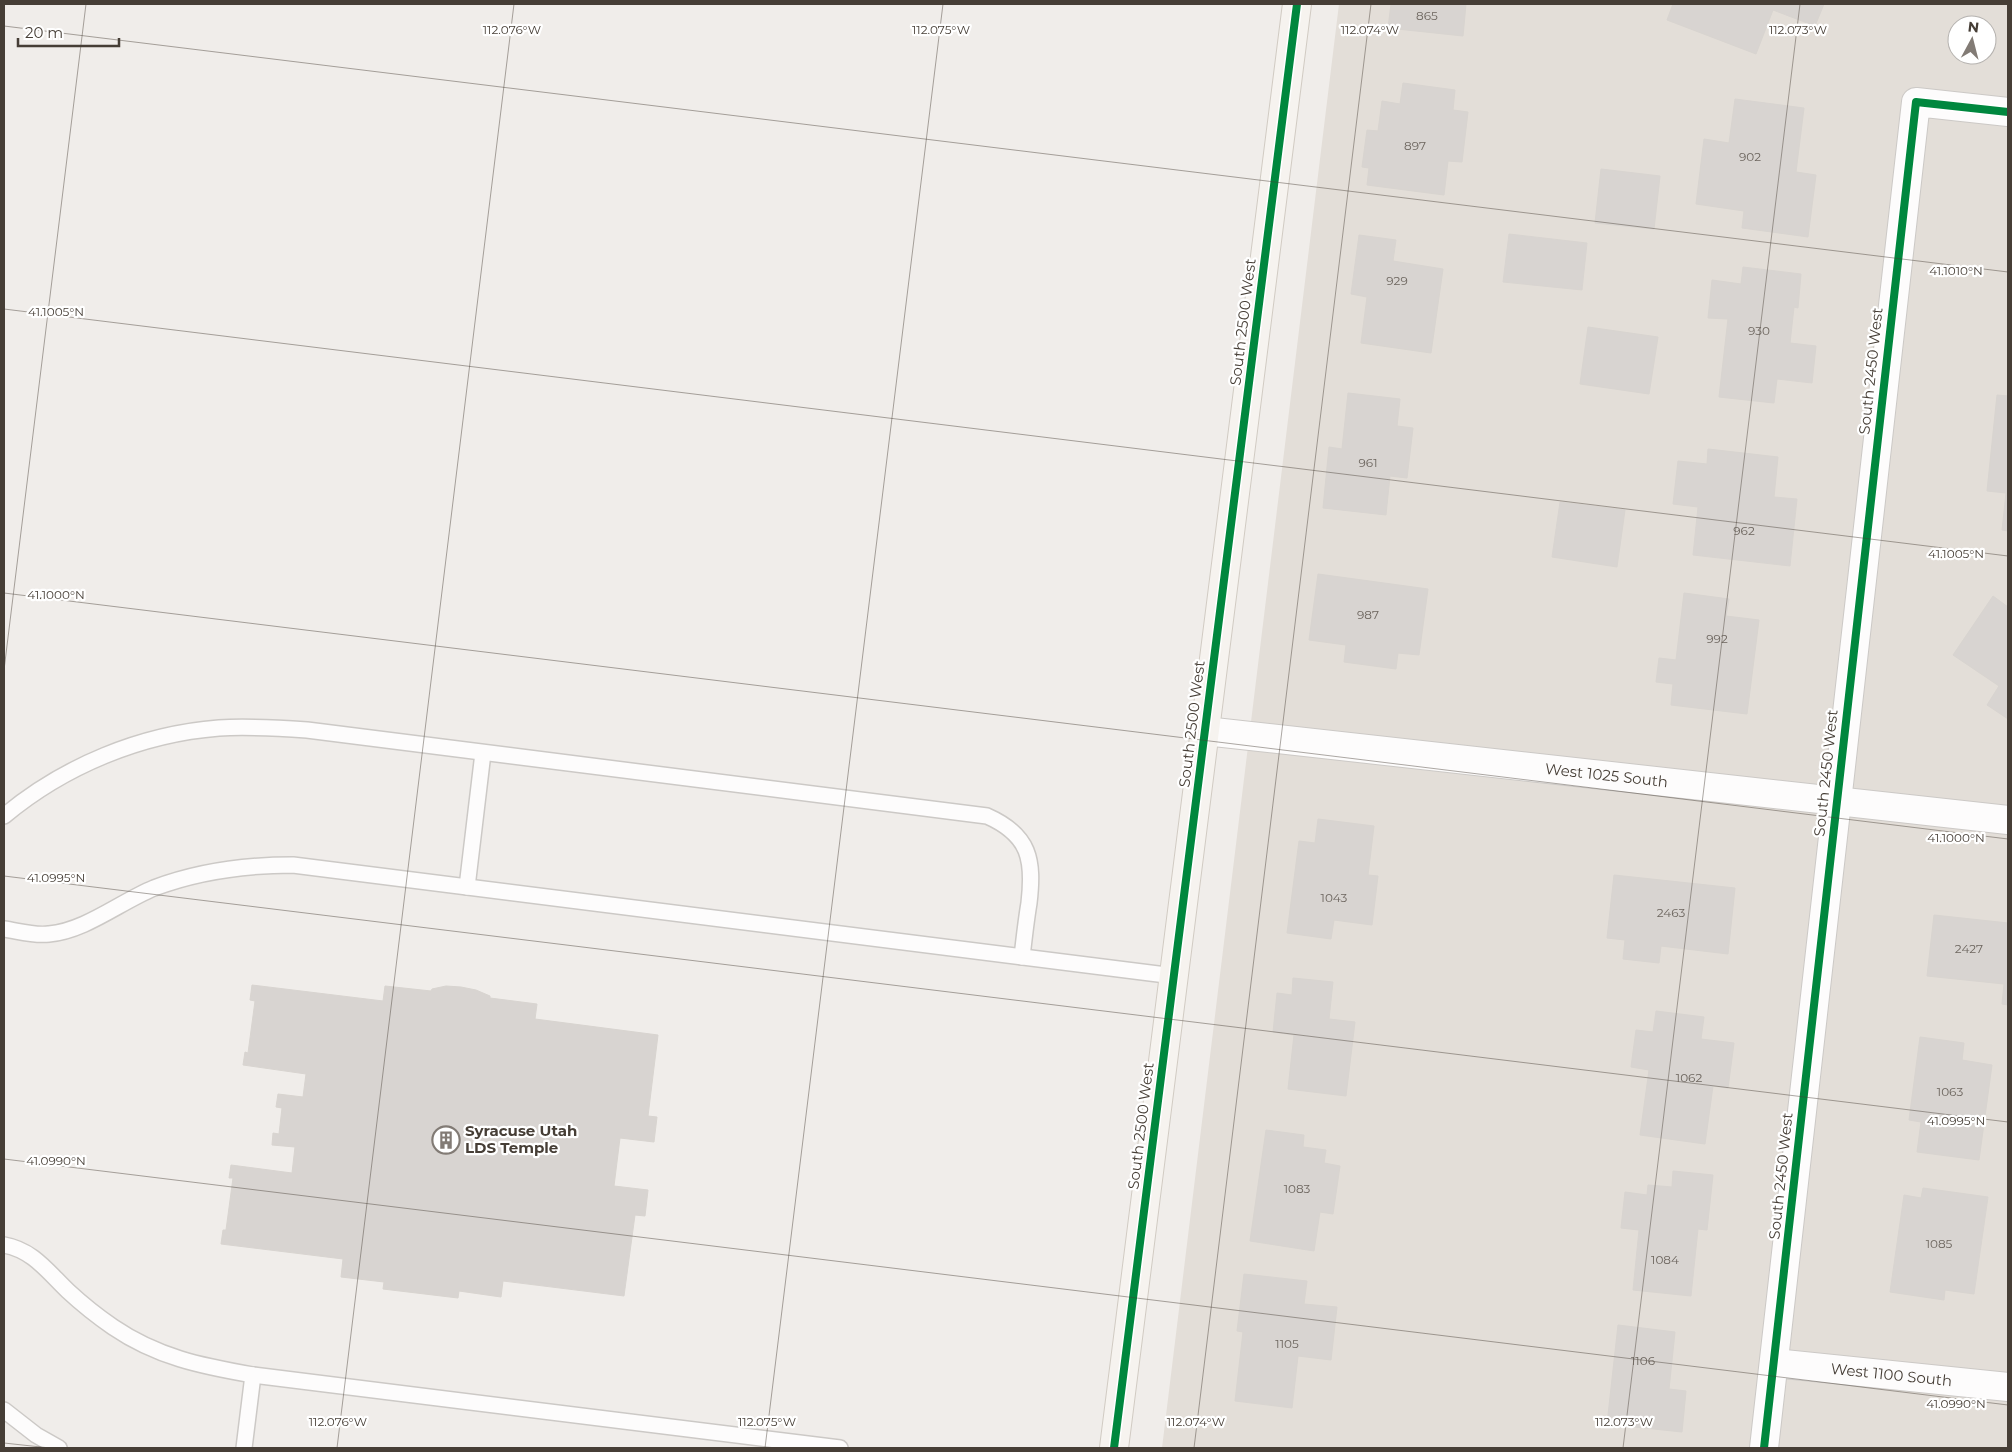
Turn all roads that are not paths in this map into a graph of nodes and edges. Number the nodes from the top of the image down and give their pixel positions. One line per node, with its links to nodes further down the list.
1 (1297, 4): 3 (street, South 2500 West)
2 (2008, 112): 5 (street, South 2450 West)
3 (1205, 731): 5 (street, West 1025 South); 11 (street, South 2500 West)
4 (484, 752): 6 (lane); 8 (lane); 10 (lane)
5 (1837, 800): 7 (street, West 1025 South); 13 (street, South 2450 West)
6 (4, 816)
7 (2008, 820)
8 (466, 887): 9 (lane); 10 (lane)
9 (4, 929)
10 (1022, 957): 11 (lane)
11 (1174, 976): 20 (street, South 2500 West)
12 (4, 1245): 14 (lane)
13 (1774, 1363): 15 (street, West 1100 South); 21 (street, South 2450 West)
14 (253, 1375): 18 (lane); 19 (lane)
15 (2008, 1387)
16 (4, 1410): 17 (lane)
17 (59, 1448)
18 (244, 1448)
19 (840, 1448)
20 (1114, 1448)
21 (1764, 1448)

